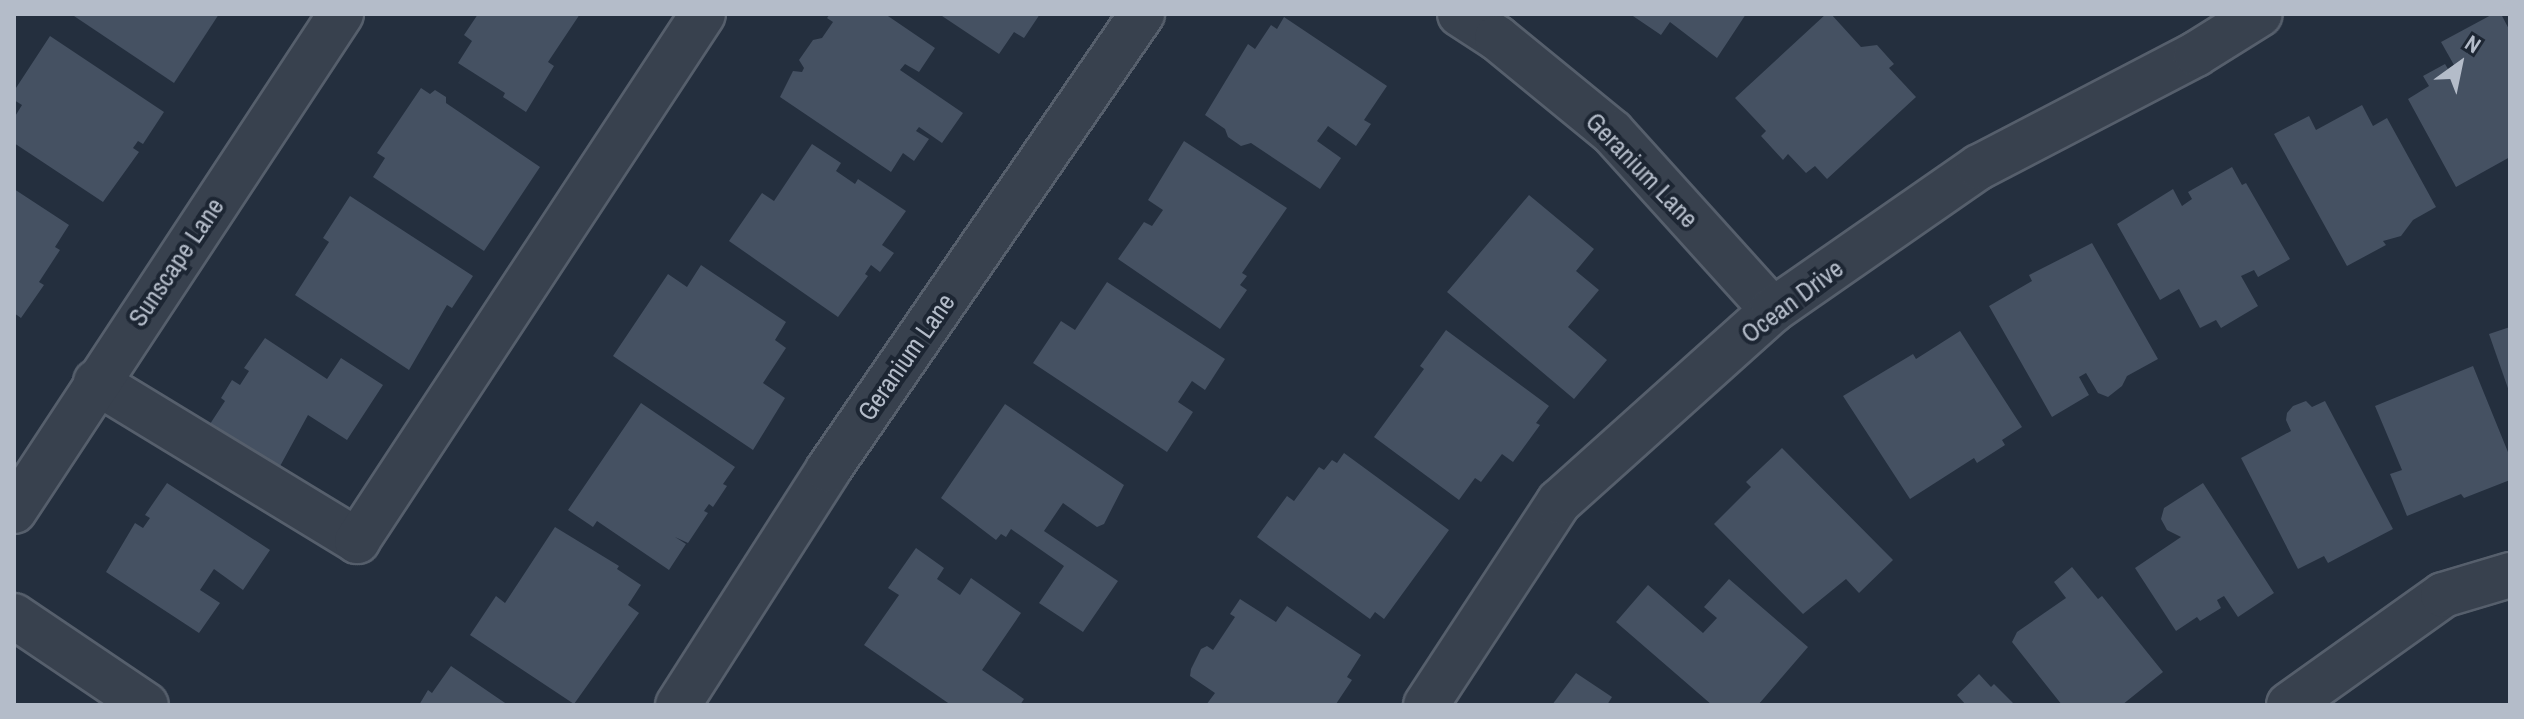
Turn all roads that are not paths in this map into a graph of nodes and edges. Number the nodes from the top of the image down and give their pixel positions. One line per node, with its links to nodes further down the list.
1 (341, 14): 7 (street, Sunscape Lane)
2 (703, 14): 7 (street)
3 (1142, 14): 12 (street, Geranium Lane)
4 (1460, 14): 6 (street, Geranium Lane)
5 (2260, 14): 6 (street, Ocean Drive)
6 (1773, 310): 13 (street, Ocean Drive)
7 (96, 382): 8 (street, Sunscape Lane)
8 (14, 511)
9 (2510, 575): 14 (street)
10 (14, 616): 11 (street)
11 (146, 705)
12 (678, 705)
13 (1426, 705)
14 (2289, 705)

